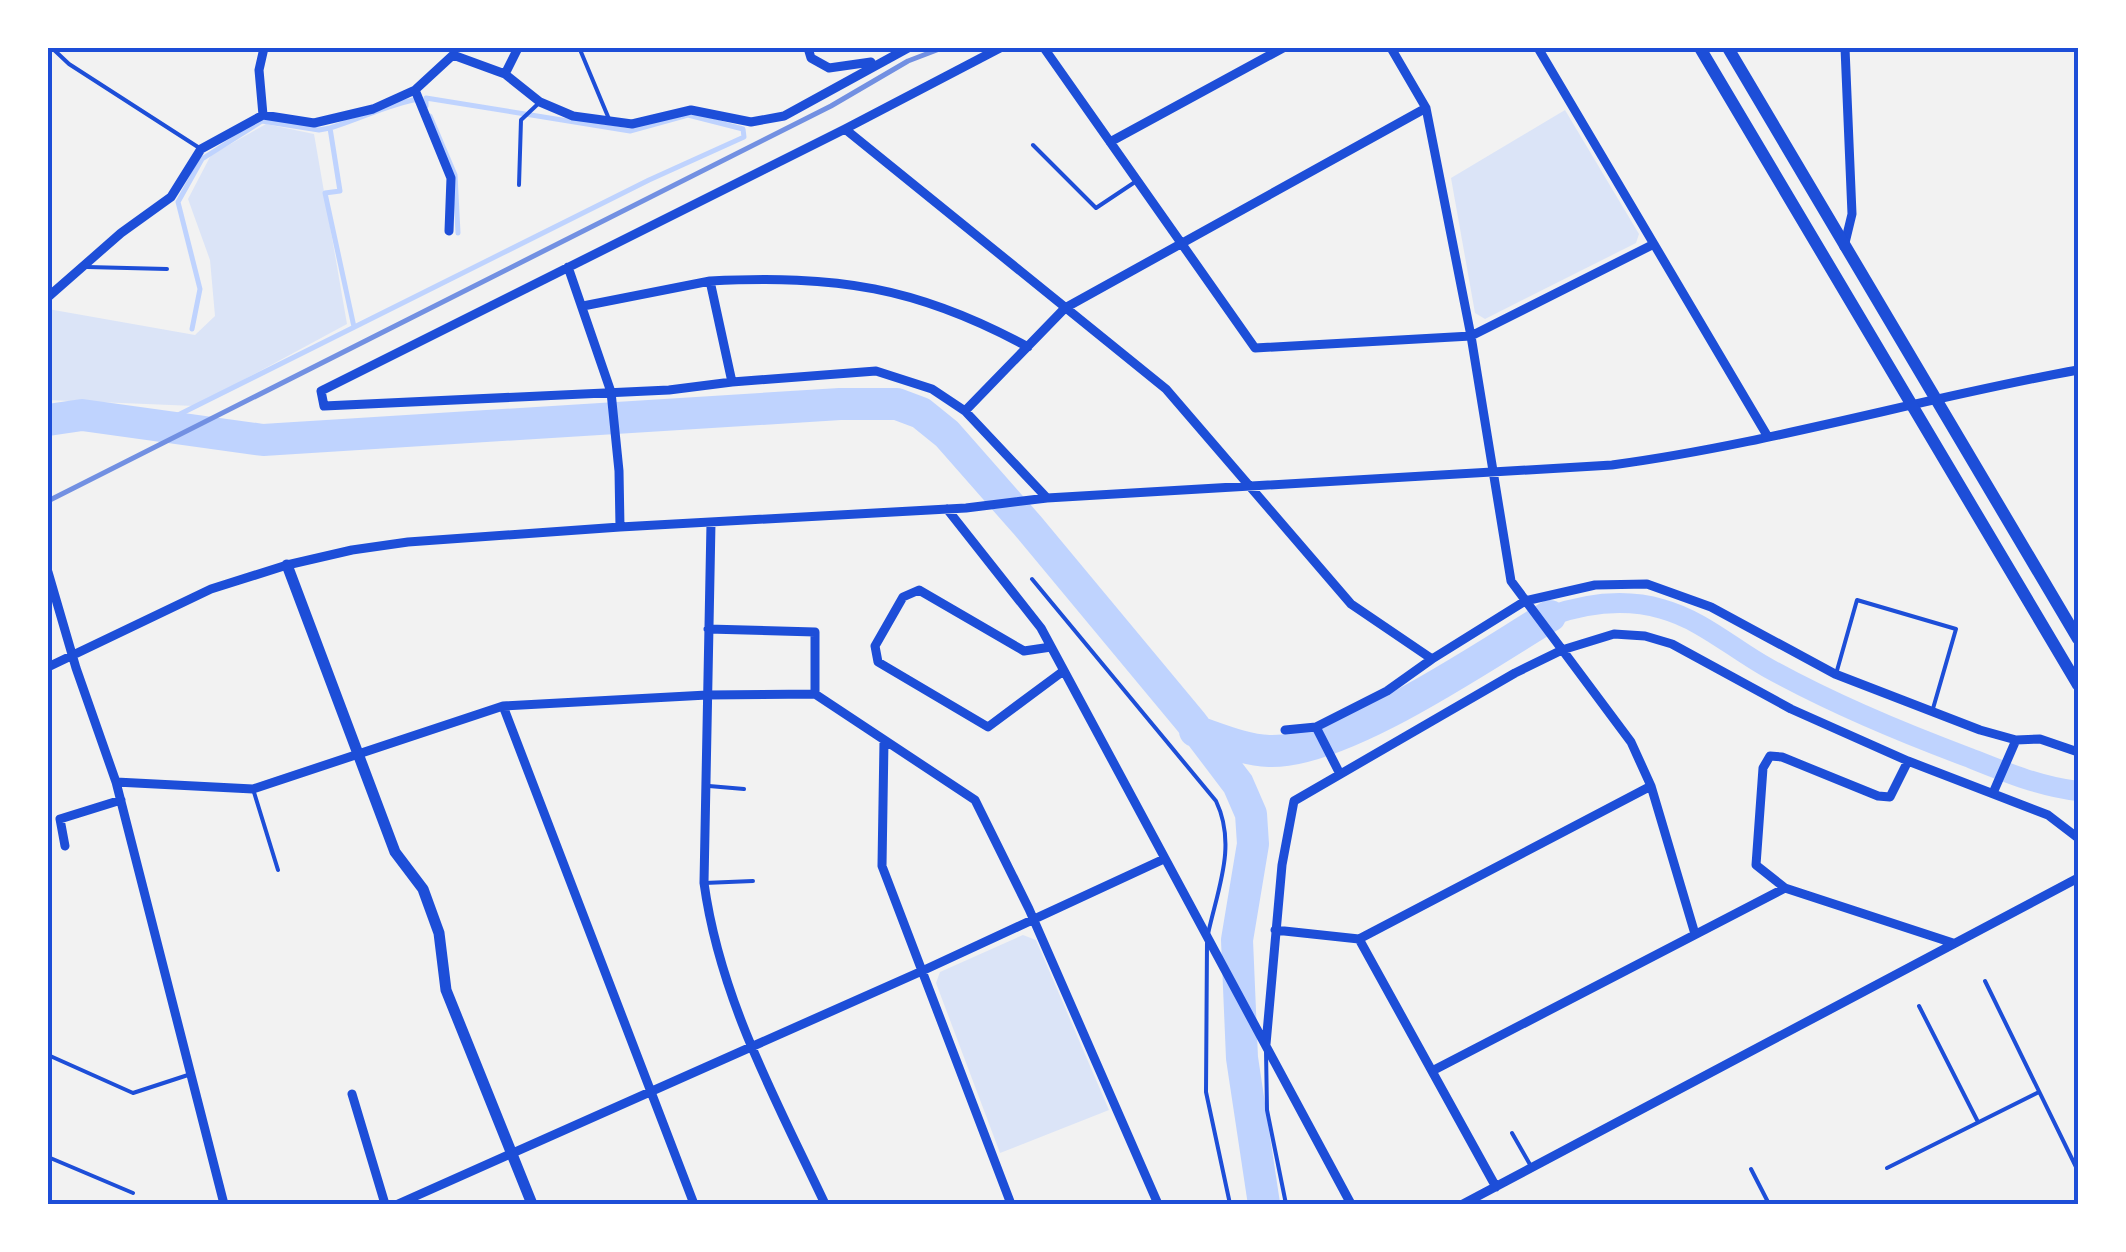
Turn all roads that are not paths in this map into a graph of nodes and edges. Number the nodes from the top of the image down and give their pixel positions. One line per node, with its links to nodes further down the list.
1 (52, 48): 26 (lane)
2 (264, 48): 21 (street)
3 (518, 48): 17 (street)
4 (808, 48): 16 (street)
5 (908, 48): 16 (street)
6 (1000, 48): 23 (street)
7 (1044, 48): 24 (street)
8 (1283, 48): 24 (street)
9 (1391, 48): 20 (street)
10 (1538, 48): 31 (street)
11 (1700, 48): 46 (main road)
12 (1728, 48): 32 (main road)
13 (1846, 48): 32 (street)
14 (451, 51): 17 (street); 18 (street)
15 (582, 52): 22 (lane)
16 (879, 61): 22 (street)
17 (505, 74): 19 (street)
18 (415, 91): 21 (street); 29 (street)
19 (538, 104): 22 (street); 28 (lane)
20 (1426, 108): 30 (street); 40 (street)
21 (263, 115): 26 (street)
22 (610, 124)
23 (846, 129): 34 (street); 39 (street)
24 (1110, 142): 27 (street)
25 (1033, 146): 27 (lane)
26 (201, 149): 33 (street)
27 (1137, 181): 30 (street)
28 (520, 185)
29 (449, 231)
30 (1182, 244): 39 (street); 40 (street)
31 (1654, 244): 40 (street); 48 (street)
32 (1844, 246): 45 (main road)
33 (82, 267): 35 (lane); 37 (street)
34 (568, 267): 38 (street); 44 (street)
35 (167, 269)
36 (710, 281): 38 (street); 41 (street); 43 (street)
37 (48, 296)
38 (583, 306): 44 (street)
39 (1065, 308): 41 (street); 50 (street)
40 (1471, 336): 49 (street)
41 (1028, 347): 47 (street)
42 (2078, 370): 45 (street)
43 (732, 382): 44 (street); 47 (street)
44 (611, 392): 54 (street)
45 (1934, 398): 46 (street); 60 (main road)
46 (1911, 403): 48 (street); 68 (main road)
47 (965, 410): 51 (street)
48 (1768, 437): 49 (street)
49 (1494, 471): 50 (street); 58 (street)
50 (1248, 487): 51 (street); 64 (street)
51 (1047, 498): 52 (street)
52 (947, 509): 53 (street); 62 (street)
53 (711, 524): 54 (street); 59 (street)
54 (620, 527): 55 (street)
55 (287, 566): 63 (street); 77 (street)
56 (48, 572): 63 (street)
57 (1032, 579): 99 (lane)
58 (1525, 601): 61 (street); 64 (street); 67 (street)
59 (708, 629): 69 (street); 70 (street)
60 (2078, 640)
61 (1558, 646): 79 (street); 80 (street); 83 (street)
62 (1050, 647): 66 (street); 66 (street)
63 (72, 656): 65 (street); 81 (street)
64 (1432, 660): 73 (street)
65 (48, 668)
66 (1062, 672): 90 (street)
67 (1836, 674): 72 (street); 72 (lane)
68 (2078, 685)
69 (707, 694): 70 (street); 71 (street); 82 (street)
70 (814, 694): 76 (street)
71 (503, 706): 77 (street); 110 (street)
72 (1932, 712): 75 (street)
73 (1317, 727): 74 (street); 80 (street)
74 (1285, 730)
75 (2016, 740): 78 (street); 86 (street)
76 (884, 741): 96 (street); 102 (street)
77 (358, 752): 84 (street); 115 (street)
78 (2078, 752)
79 (1908, 761): 86 (street); 95 (street)
80 (1340, 774): 97 (street)
81 (116, 782): 84 (street); 87 (street)
82 (705, 786): 85 (lane); 94 (street)
83 (1651, 786): 98 (street); 100 (street)
84 (254, 789): 91 (lane)
85 (744, 789)
86 (1995, 789): 88 (street)
87 (121, 800): 89 (street); 109 (street)
88 (2078, 838)
89 (64, 846)
90 (1164, 858): 96 (street); 99 (street)
91 (278, 870)
92 (2078, 878): 101 (street)
93 (753, 881): 94 (lane)
94 (704, 883): 106 (street)
95 (1785, 888): 98 (street); 101 (street)
96 (1034, 919): 102 (street); 130 (street)
97 (1275, 930): 100 (street); 105 (street)
98 (1695, 934): 108 (street)
99 (1207, 940): 105 (street); 131 (lane)
100 (1360, 940): 108 (street)
101 (1954, 943): 117 (street)
102 (922, 972): 106 (street); 129 (street)
103 (1985, 981): 111 (lane)
104 (1919, 1006): 113 (lane)
105 (1265, 1044): 132 (lane); 133 (street)
106 (750, 1047): 110 (street); 128 (street)
107 (48, 1056): 109 (lane)
108 (1434, 1070): 121 (street)
109 (192, 1073): 123 (street)
110 (651, 1092): 115 (street); 127 (street)
111 (2040, 1092): 113 (lane); 120 (lane)
112 (352, 1094): 124 (street)
113 (1978, 1122): 118 (lane)
114 (1512, 1132): 117 (lane)
115 (512, 1154): 125 (street); 126 (street)
116 (48, 1156): 122 (lane)
117 (1532, 1168): 121 (street)
118 (1887, 1168)
119 (1751, 1169): 135 (lane)
120 (2078, 1171)
121 (1496, 1187): 134 (street)
122 (133, 1193)
123 (224, 1204)
124 (385, 1204)
125 (398, 1204)
126 (532, 1204)
127 (694, 1204)
128 (826, 1204)
129 (1012, 1204)
130 (1158, 1204)
131 (1230, 1204)
132 (1286, 1204)
133 (1351, 1204)
134 (1463, 1204)
135 (1769, 1204)

